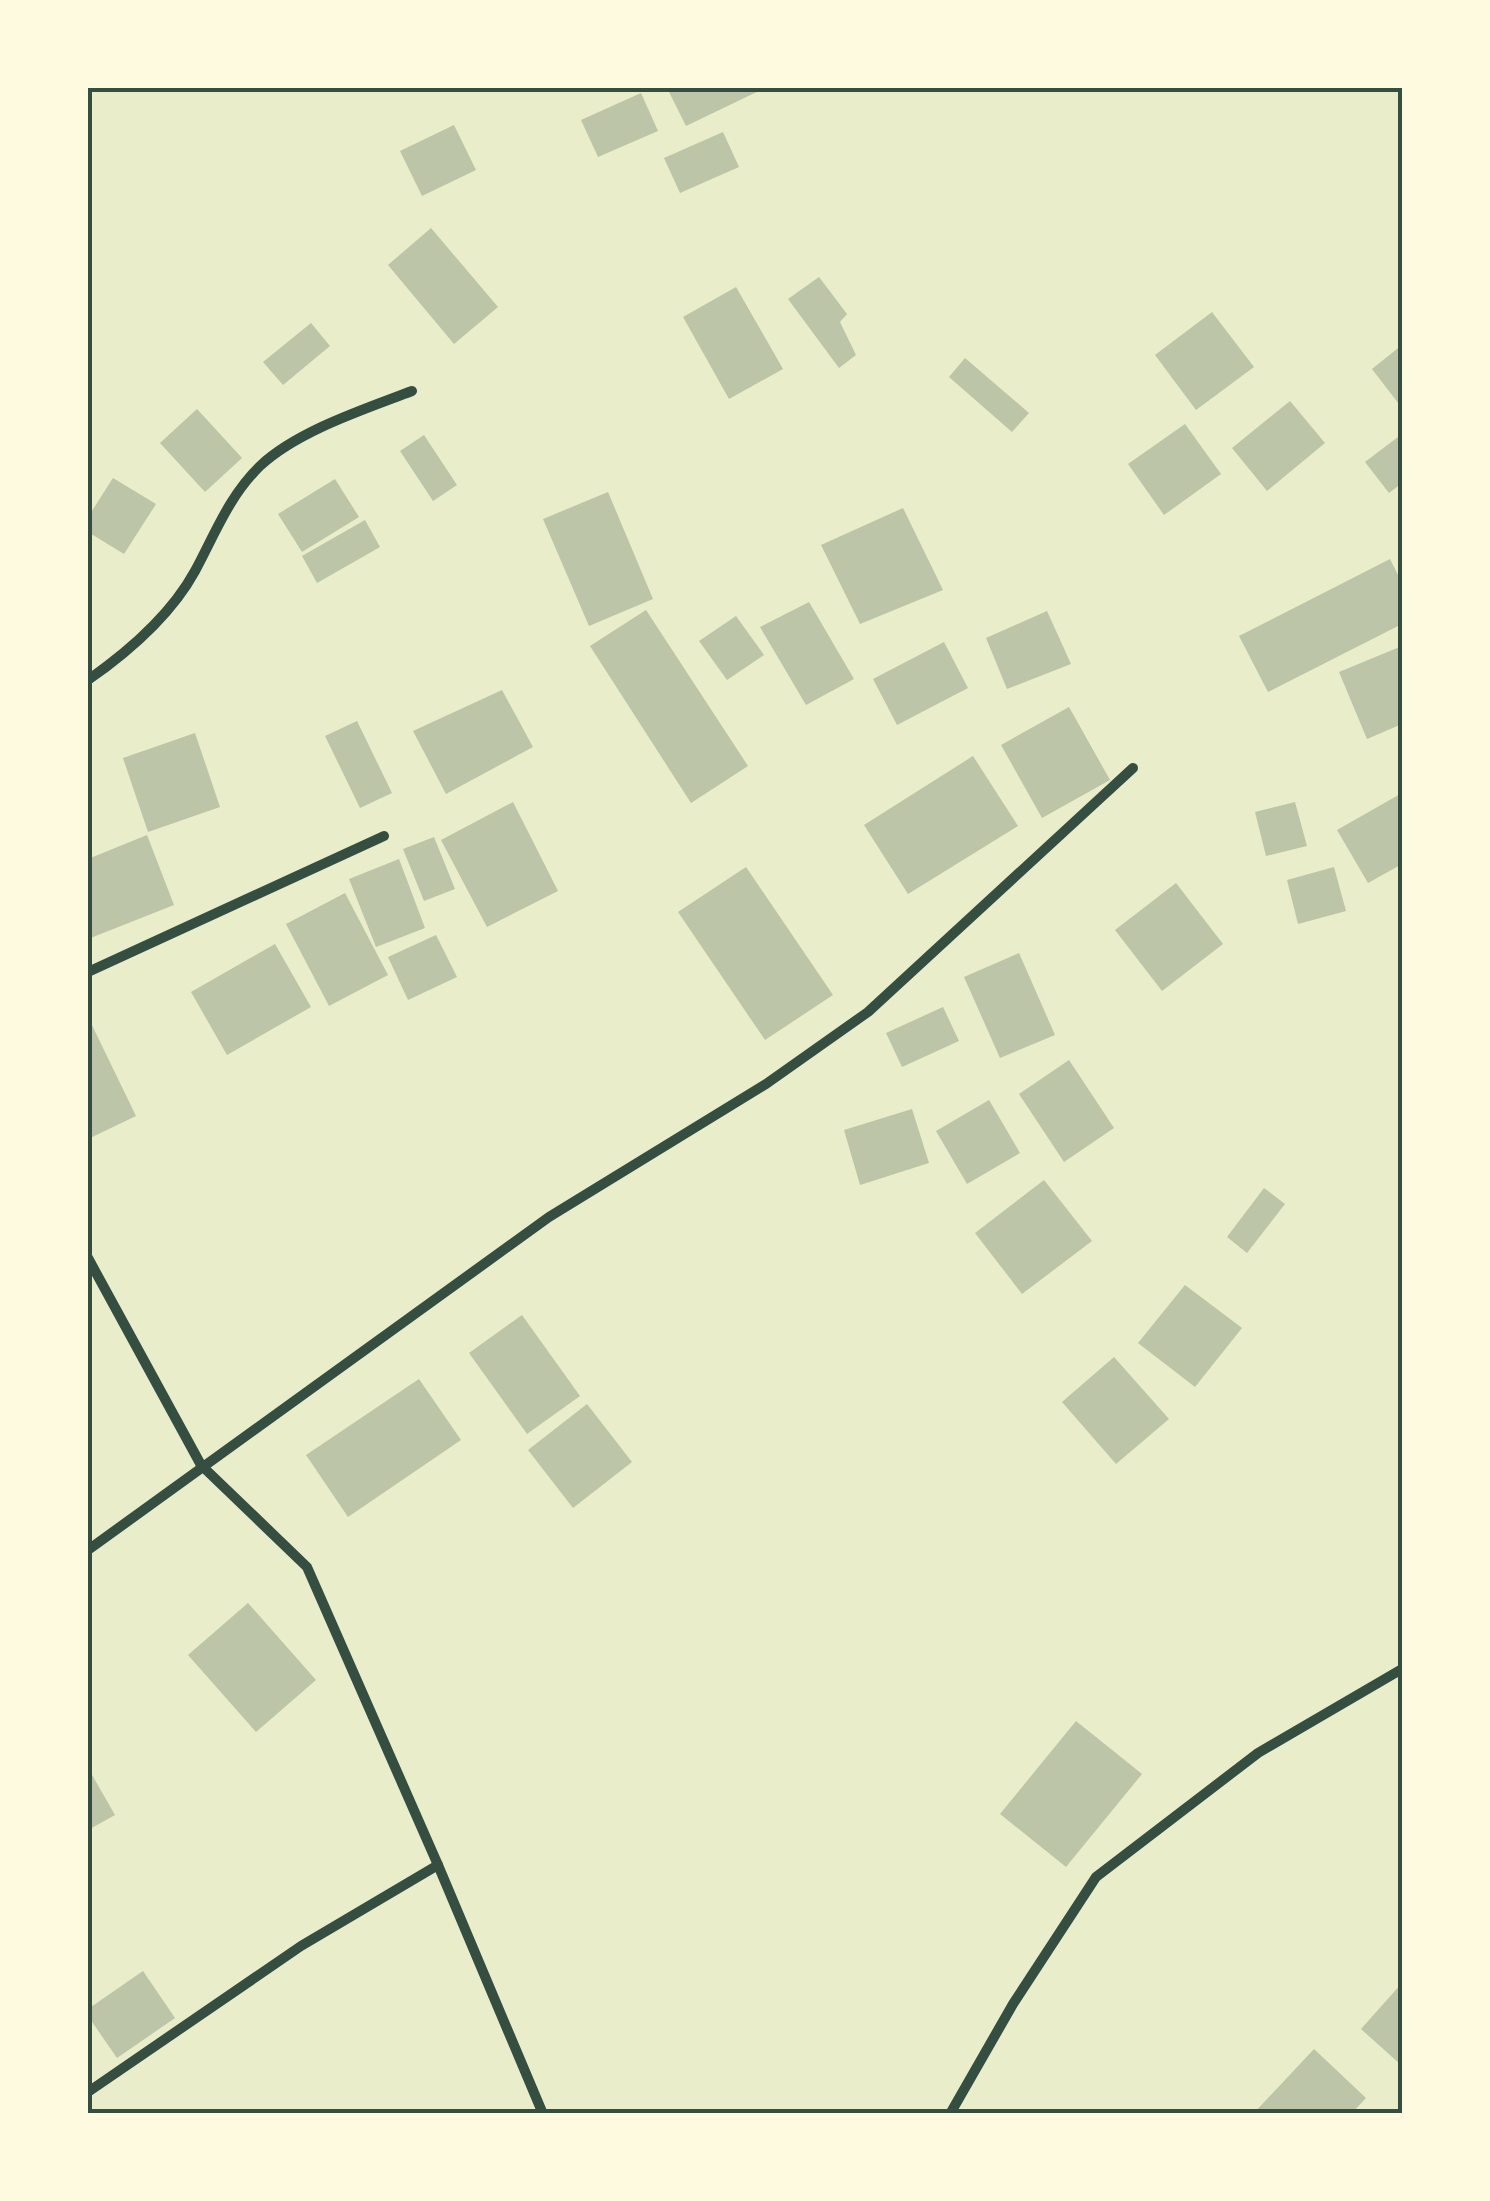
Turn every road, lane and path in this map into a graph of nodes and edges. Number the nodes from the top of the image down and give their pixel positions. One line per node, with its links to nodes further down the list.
1 (412, 391): 2 (street)
2 (88, 680)
3 (1133, 768): 7 (street)
4 (384, 836): 5 (street)
5 (88, 972)
6 (88, 1258): 7 (street)
7 (201, 1465): 8 (street); 10 (street)
8 (88, 1550)
9 (1402, 1669): 13 (street)
10 (438, 1865): 11 (street); 12 (street)
11 (88, 2092)
12 (543, 2114)
13 (950, 2114)

